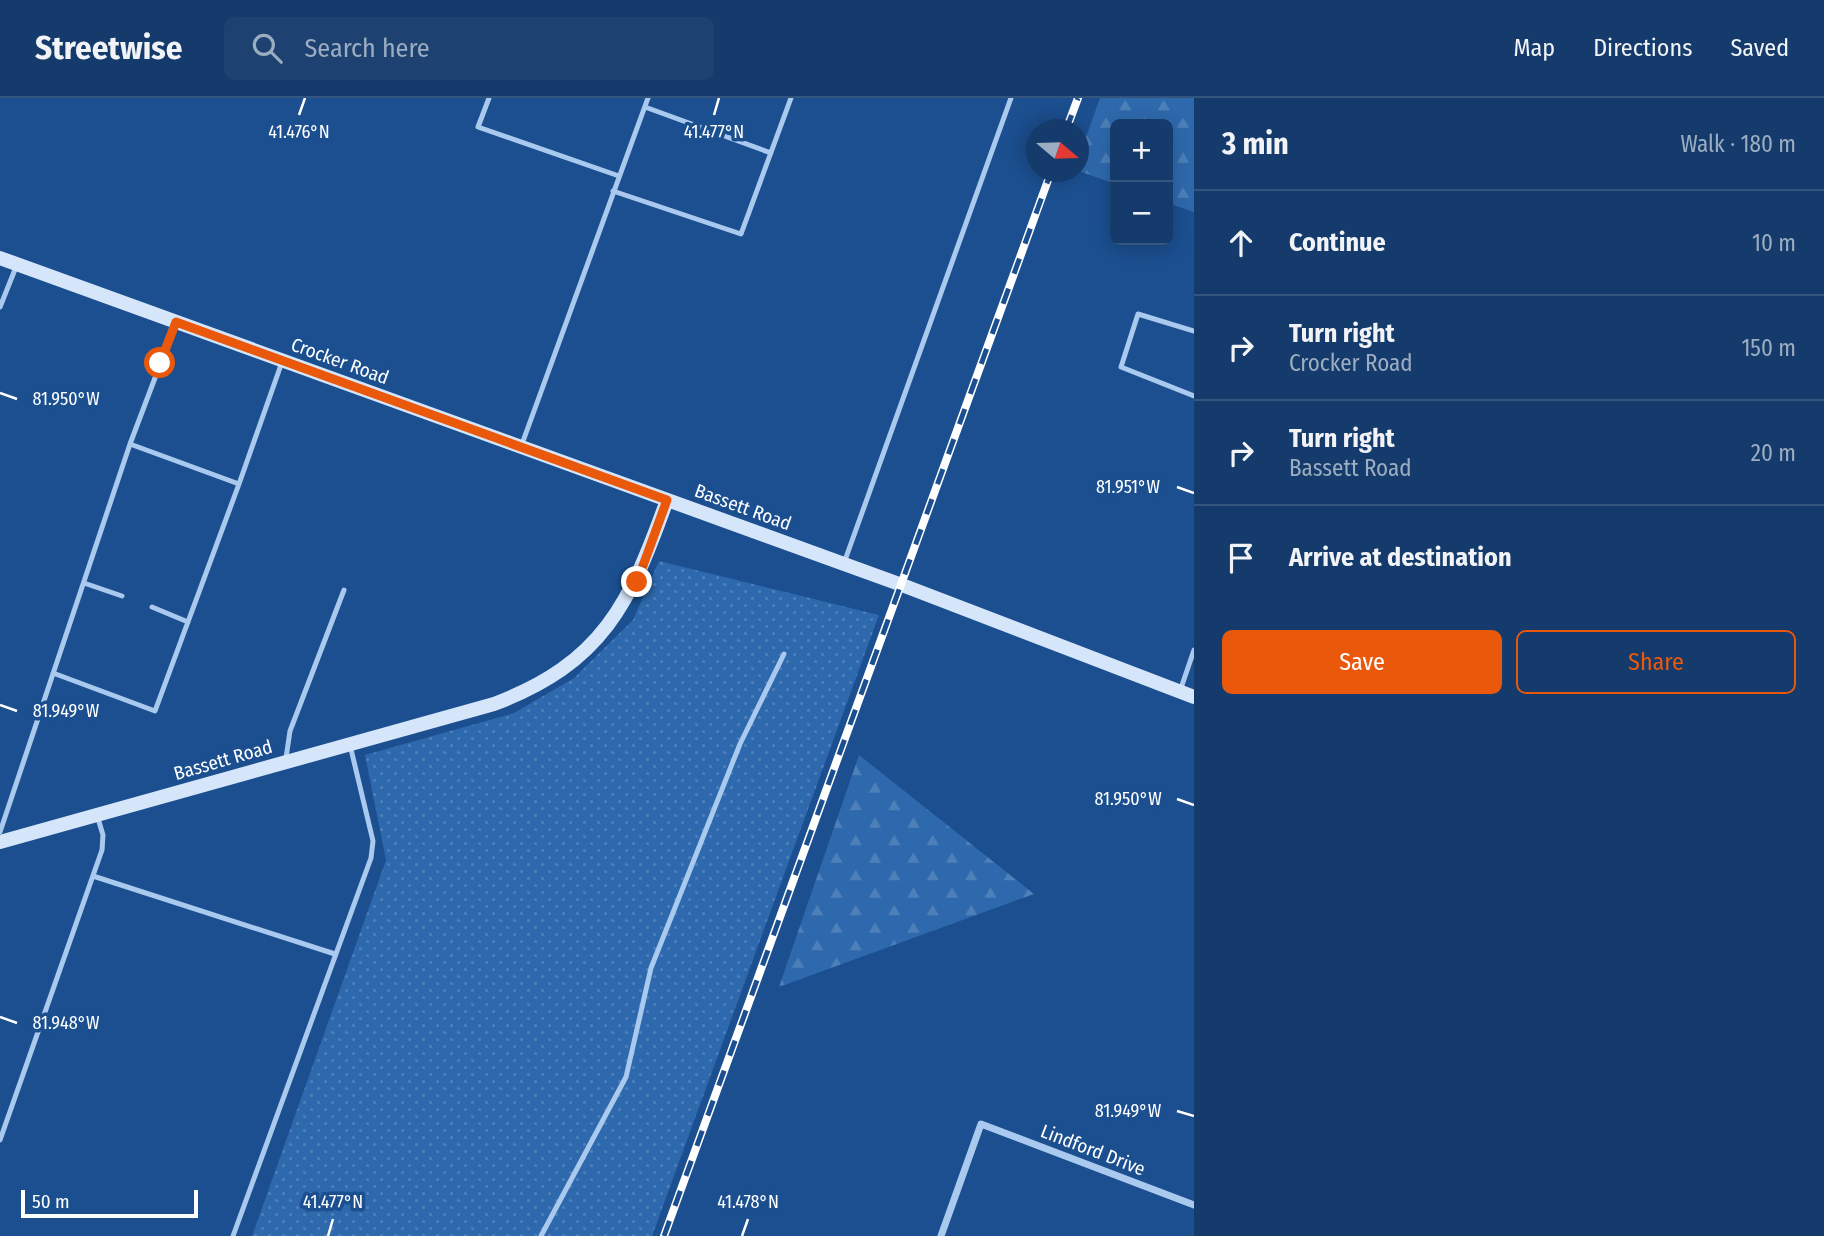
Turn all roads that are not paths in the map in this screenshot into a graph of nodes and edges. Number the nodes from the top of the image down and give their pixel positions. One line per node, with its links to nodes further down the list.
1 (489, 98): 7 (lane)
2 (648, 98): 5 (lane)
3 (791, 98): 6 (lane)
4 (1011, 98): 20 (lane)
5 (645, 107): 6 (lane); 7 (lane)
6 (771, 153): 8 (lane)
7 (619, 176): 8 (lane)
8 (613, 191): 17 (lane)
9 (0, 258): 10 (main road, Crocker Road)
10 (17, 264): 11 (lane); 12 (main road, Crocker Road)
11 (0, 307)
12 (176, 322): 14 (main road, Crocker Road); 16 (lane)
13 (1194, 331): 15 (lane)
14 (282, 360): 17 (main road, Crocker Road); 18 (lane)
15 (1194, 396)
16 (130, 444): 18 (lane); 21 (lane)
17 (521, 447): 19 (main road, Crocker Road)
18 (239, 484): 25 (lane)
19 (667, 500): 20 (main road, Bassett Road); 30 (main road, Bassett Road)
20 (844, 564): 29 (main road, Bassett Road)
21 (84, 583): 23 (lane); 28 (lane)
22 (344, 590): 31 (lane)
23 (122, 596)
24 (152, 607): 25 (lane)
25 (188, 622): 28 (lane)
26 (1194, 650): 29 (lane)
27 (784, 654): 40 (lane)
28 (53, 673): 33 (lane)
29 (1187, 694)
30 (350, 744): 31 (main road, Bassett Road); 36 (lane)
31 (286, 762): 32 (main road, Bassett Road)
32 (97, 815): 34 (main road, Bassett Road); 35 (lane)
33 (0, 832)
34 (0, 842)
35 (93, 876): 36 (lane); 37 (lane)
36 (335, 954): 39 (lane)
37 (0, 1140)
38 (1194, 1205): 41 (street, Lindford Drive)
39 (233, 1236)
40 (541, 1236)
41 (941, 1236)

